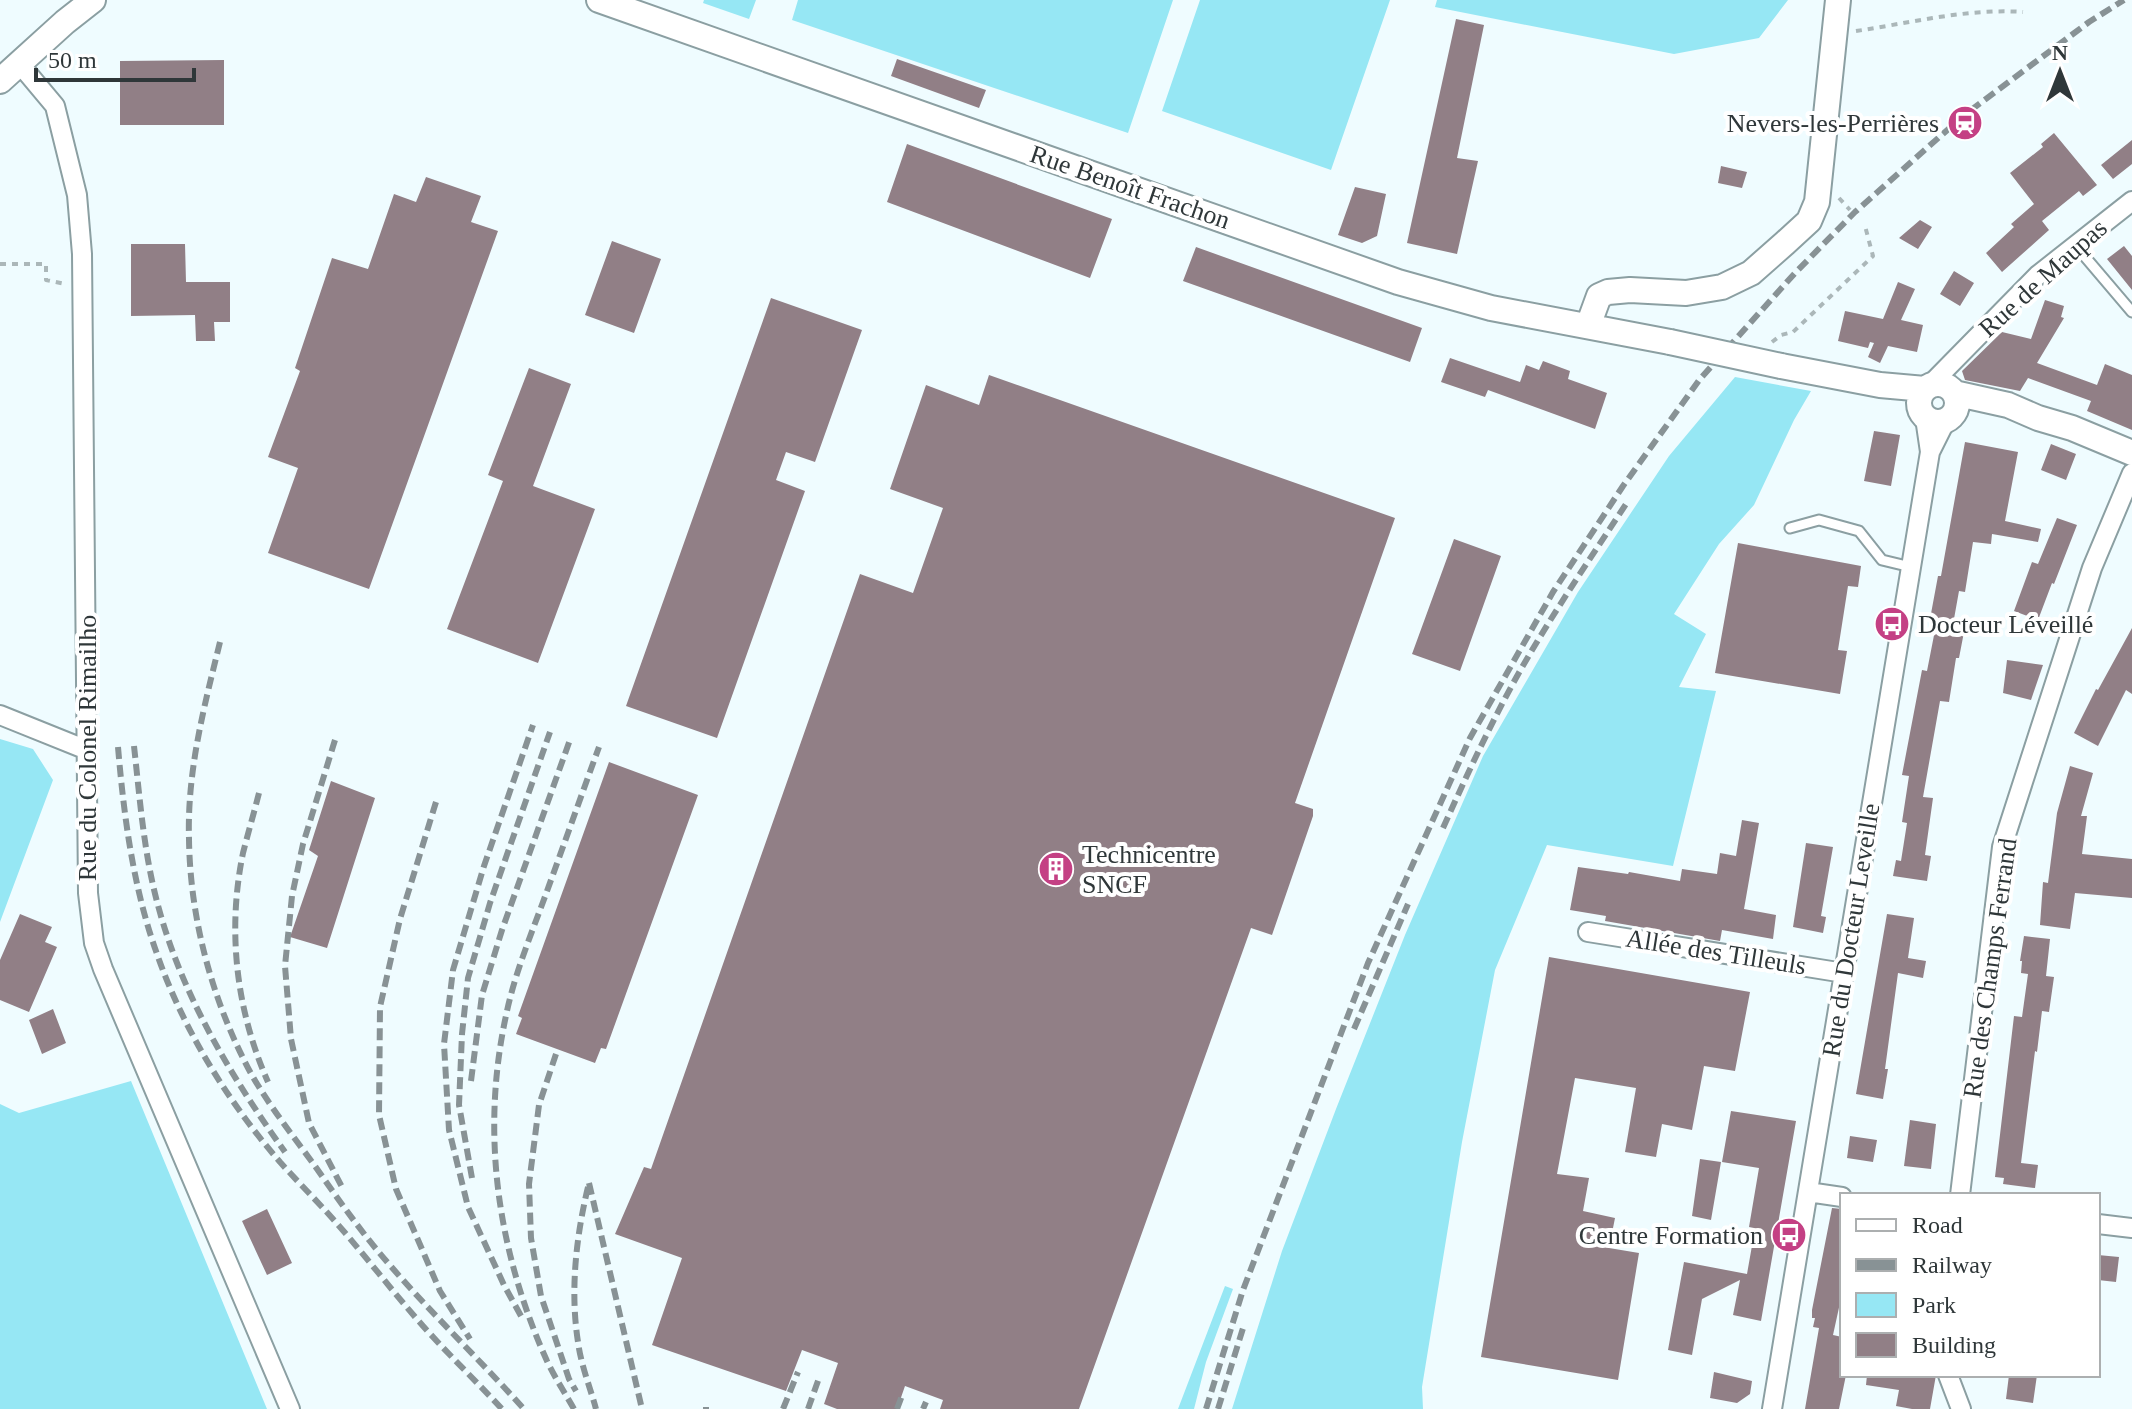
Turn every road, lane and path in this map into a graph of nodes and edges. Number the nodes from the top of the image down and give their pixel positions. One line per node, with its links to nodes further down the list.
1 (93, 0): 6 (main road)
2 (599, 0): 16 (main road, Rue Benoît Frachon)
3 (1838, 0): 5 (main road)
4 (2023, 12): 5 (path)
5 (1834, 35): 16 (main road)
6 (19, 63): 7 (main road); 14 (street, Rue du Colonel Rimailho)
7 (0, 81)
8 (1840, 198): 10 (path)
9 (2132, 201): 12 (street, Rue de Maupas)
10 (1850, 210)
11 (1865, 226): 17 (path)
12 (2075, 245): 15 (lane); 18 (street, Rue de Maupas)
13 (0, 264): 14 (path)
14 (83, 284): 24 (street, Rue du Colonel Rimailho)
15 (2132, 312)
16 (1588, 326): 18 (main road, Rue Benoît Frachon, bridge)
17 (1793, 332)
18 (1938, 401): 19 (main road); 22 (street, Rue du Docteur Leveille)
19 (2132, 453)
20 (2132, 473): 28 (street, Rue des Champs Ferrand)
21 (1790, 528): 22 (lane)
22 (1911, 567): 26 (street, Rue du Docteur Leveille)
23 (0, 715): 24 (street)
24 (87, 750): 33 (street, Rue du Colonel Rimailho)
25 (1588, 932): 26 (street, Allée des Tilleuls)
26 (1844, 973): 27 (street, Rue du Docteur Leveille)
27 (1808, 1192): 29 (street); 34 (street, Rue du Docteur Leveille)
28 (1960, 1193)
29 (1840, 1197)
30 (2100, 1224): 31 (street)
31 (2132, 1228)
32 (1949, 1377): 35 (street)
33 (290, 1409)
34 (1772, 1409)
35 (1961, 1409)

